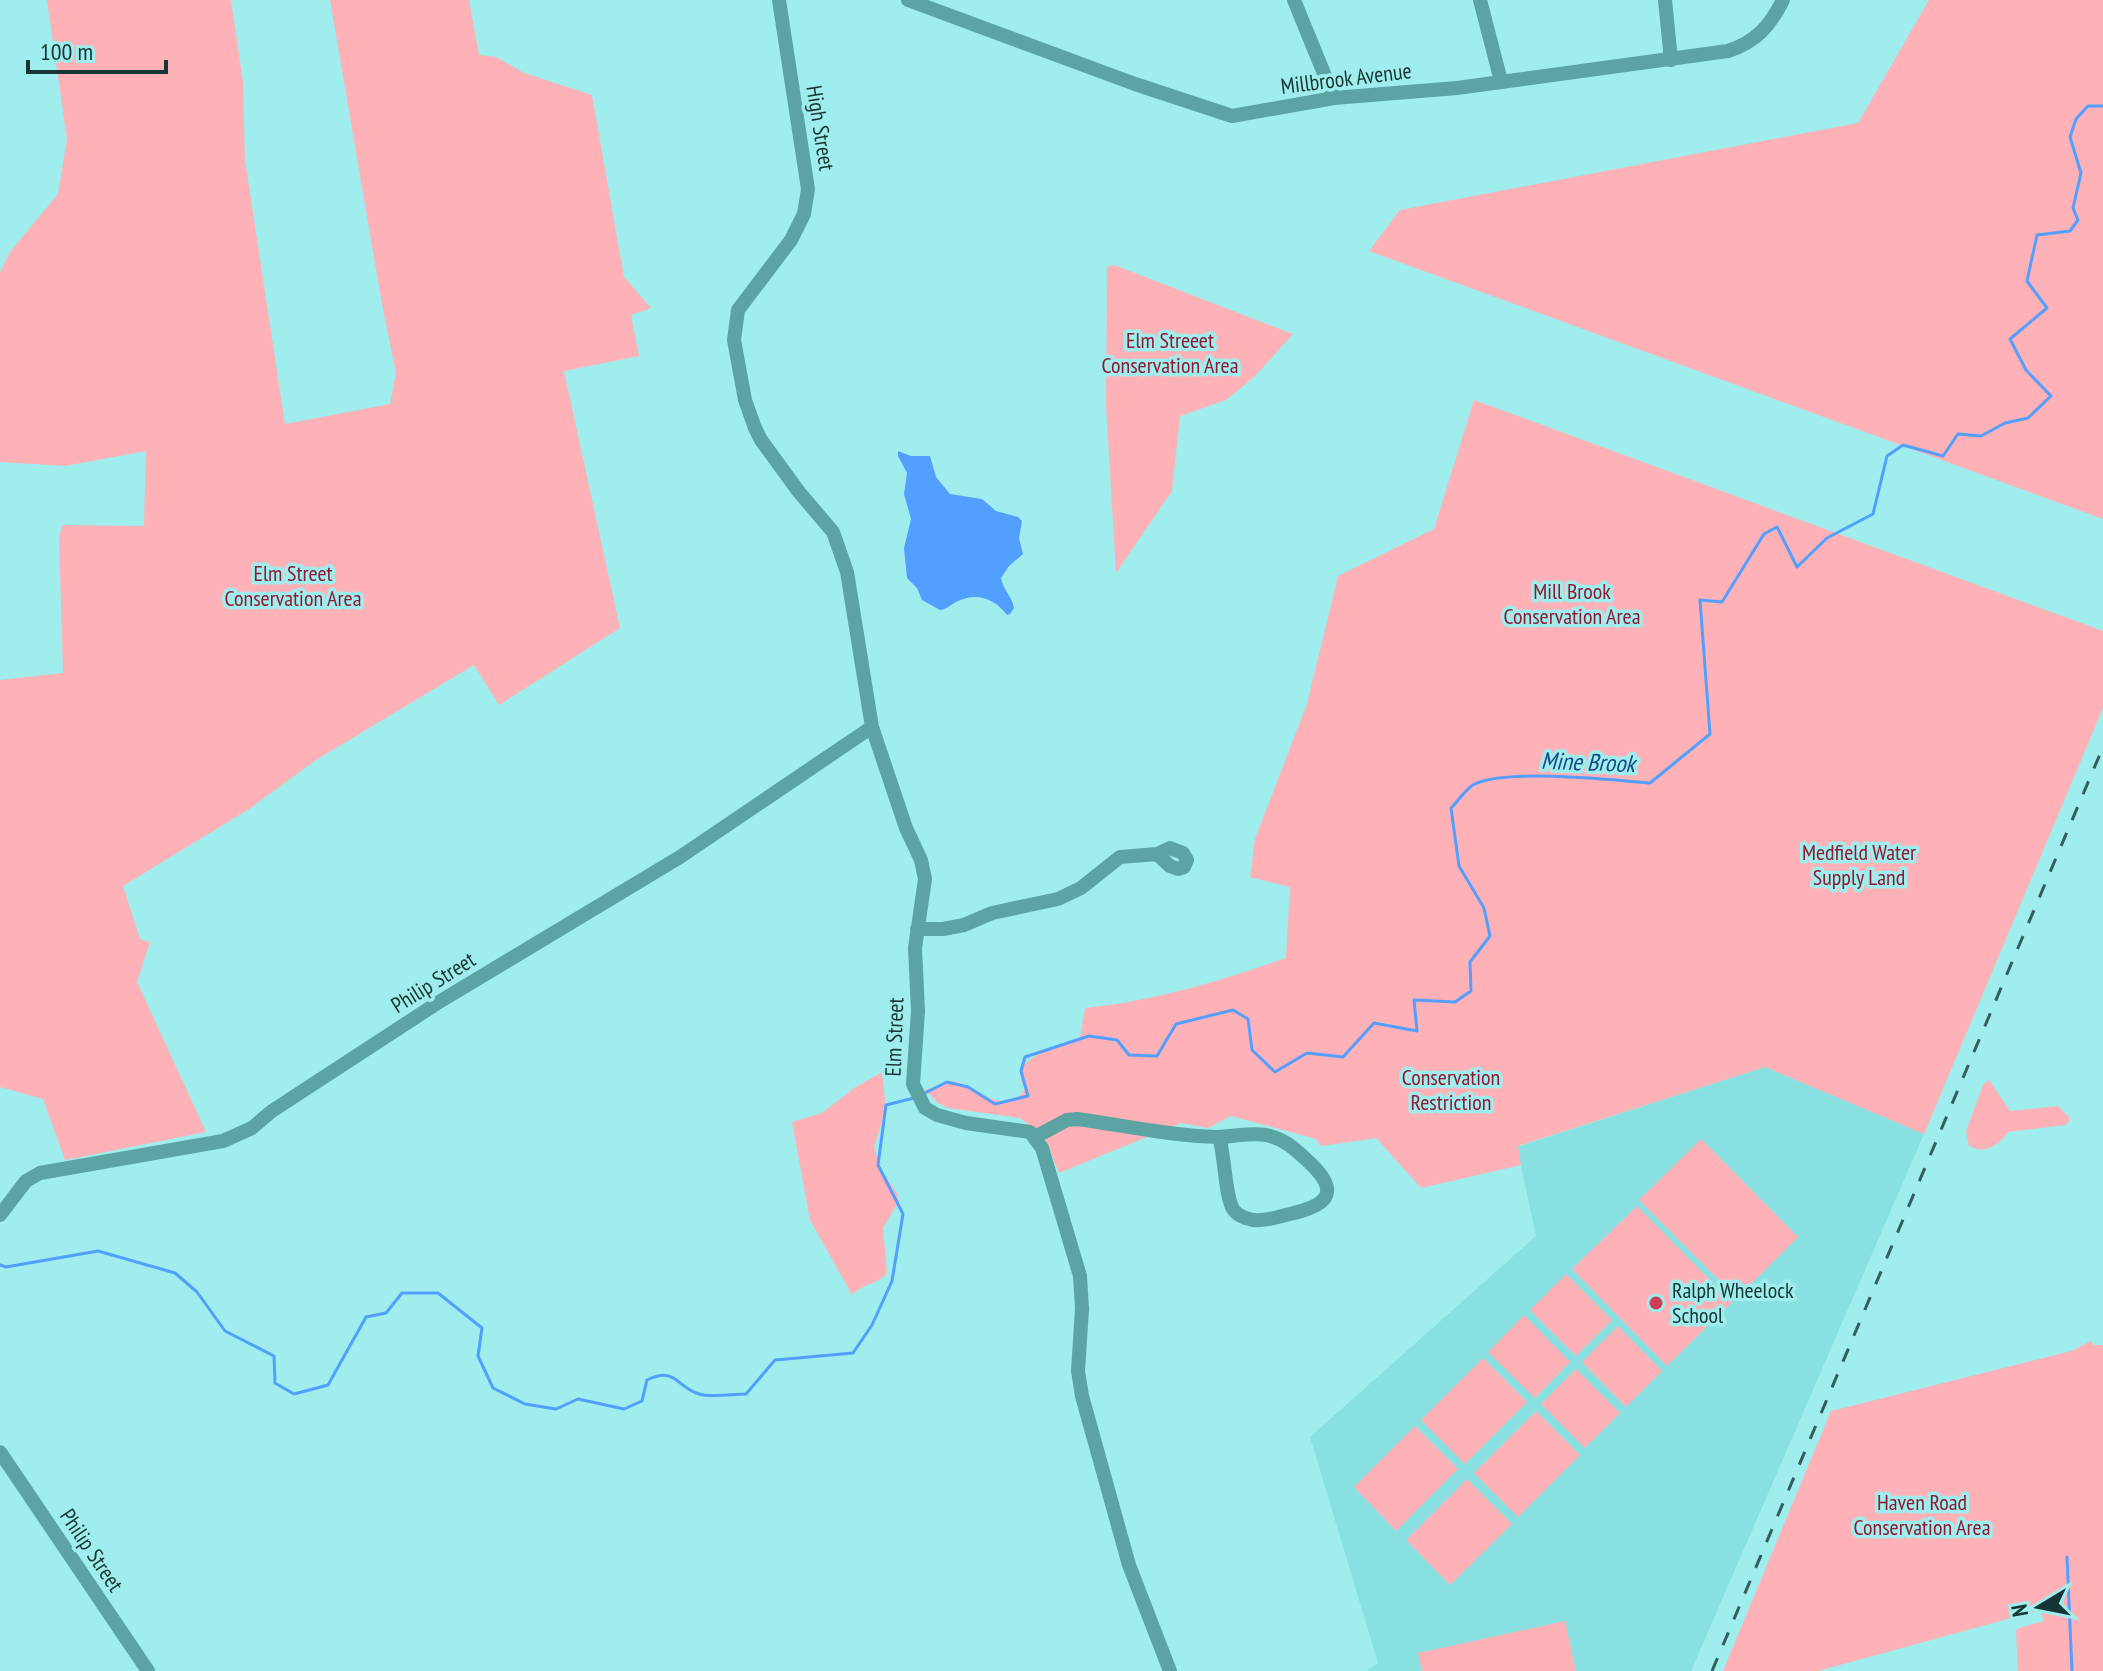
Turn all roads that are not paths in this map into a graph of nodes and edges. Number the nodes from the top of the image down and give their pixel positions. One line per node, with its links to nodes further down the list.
1 (779, 0): 10 (street, High Street)
2 (908, 0): 9 (street, Millbrook Avenue)
3 (1294, 0): 9 (street)
4 (1480, 0): 8 (street)
5 (1665, 0): 7 (street)
6 (1783, 0): 7 (street, Millbrook Avenue)
7 (1671, 60): 8 (street, Millbrook Avenue)
8 (1501, 81): 9 (street, Millbrook Avenue)
9 (1334, 98)
10 (734, 338): 11 (street, Elm Street)
11 (872, 727): 13 (street, Elm Street); 16 (street, Philip Street)
12 (1157, 854): 13 (street)
13 (917, 929): 14 (street, Elm Street)
14 (1035, 1137): 15 (street); 19 (street)
15 (1219, 1137): 15 (street)
16 (0, 1215)
17 (0, 1452): 18 (street, Philip Street)
18 (148, 1671)
19 (1170, 1671)

